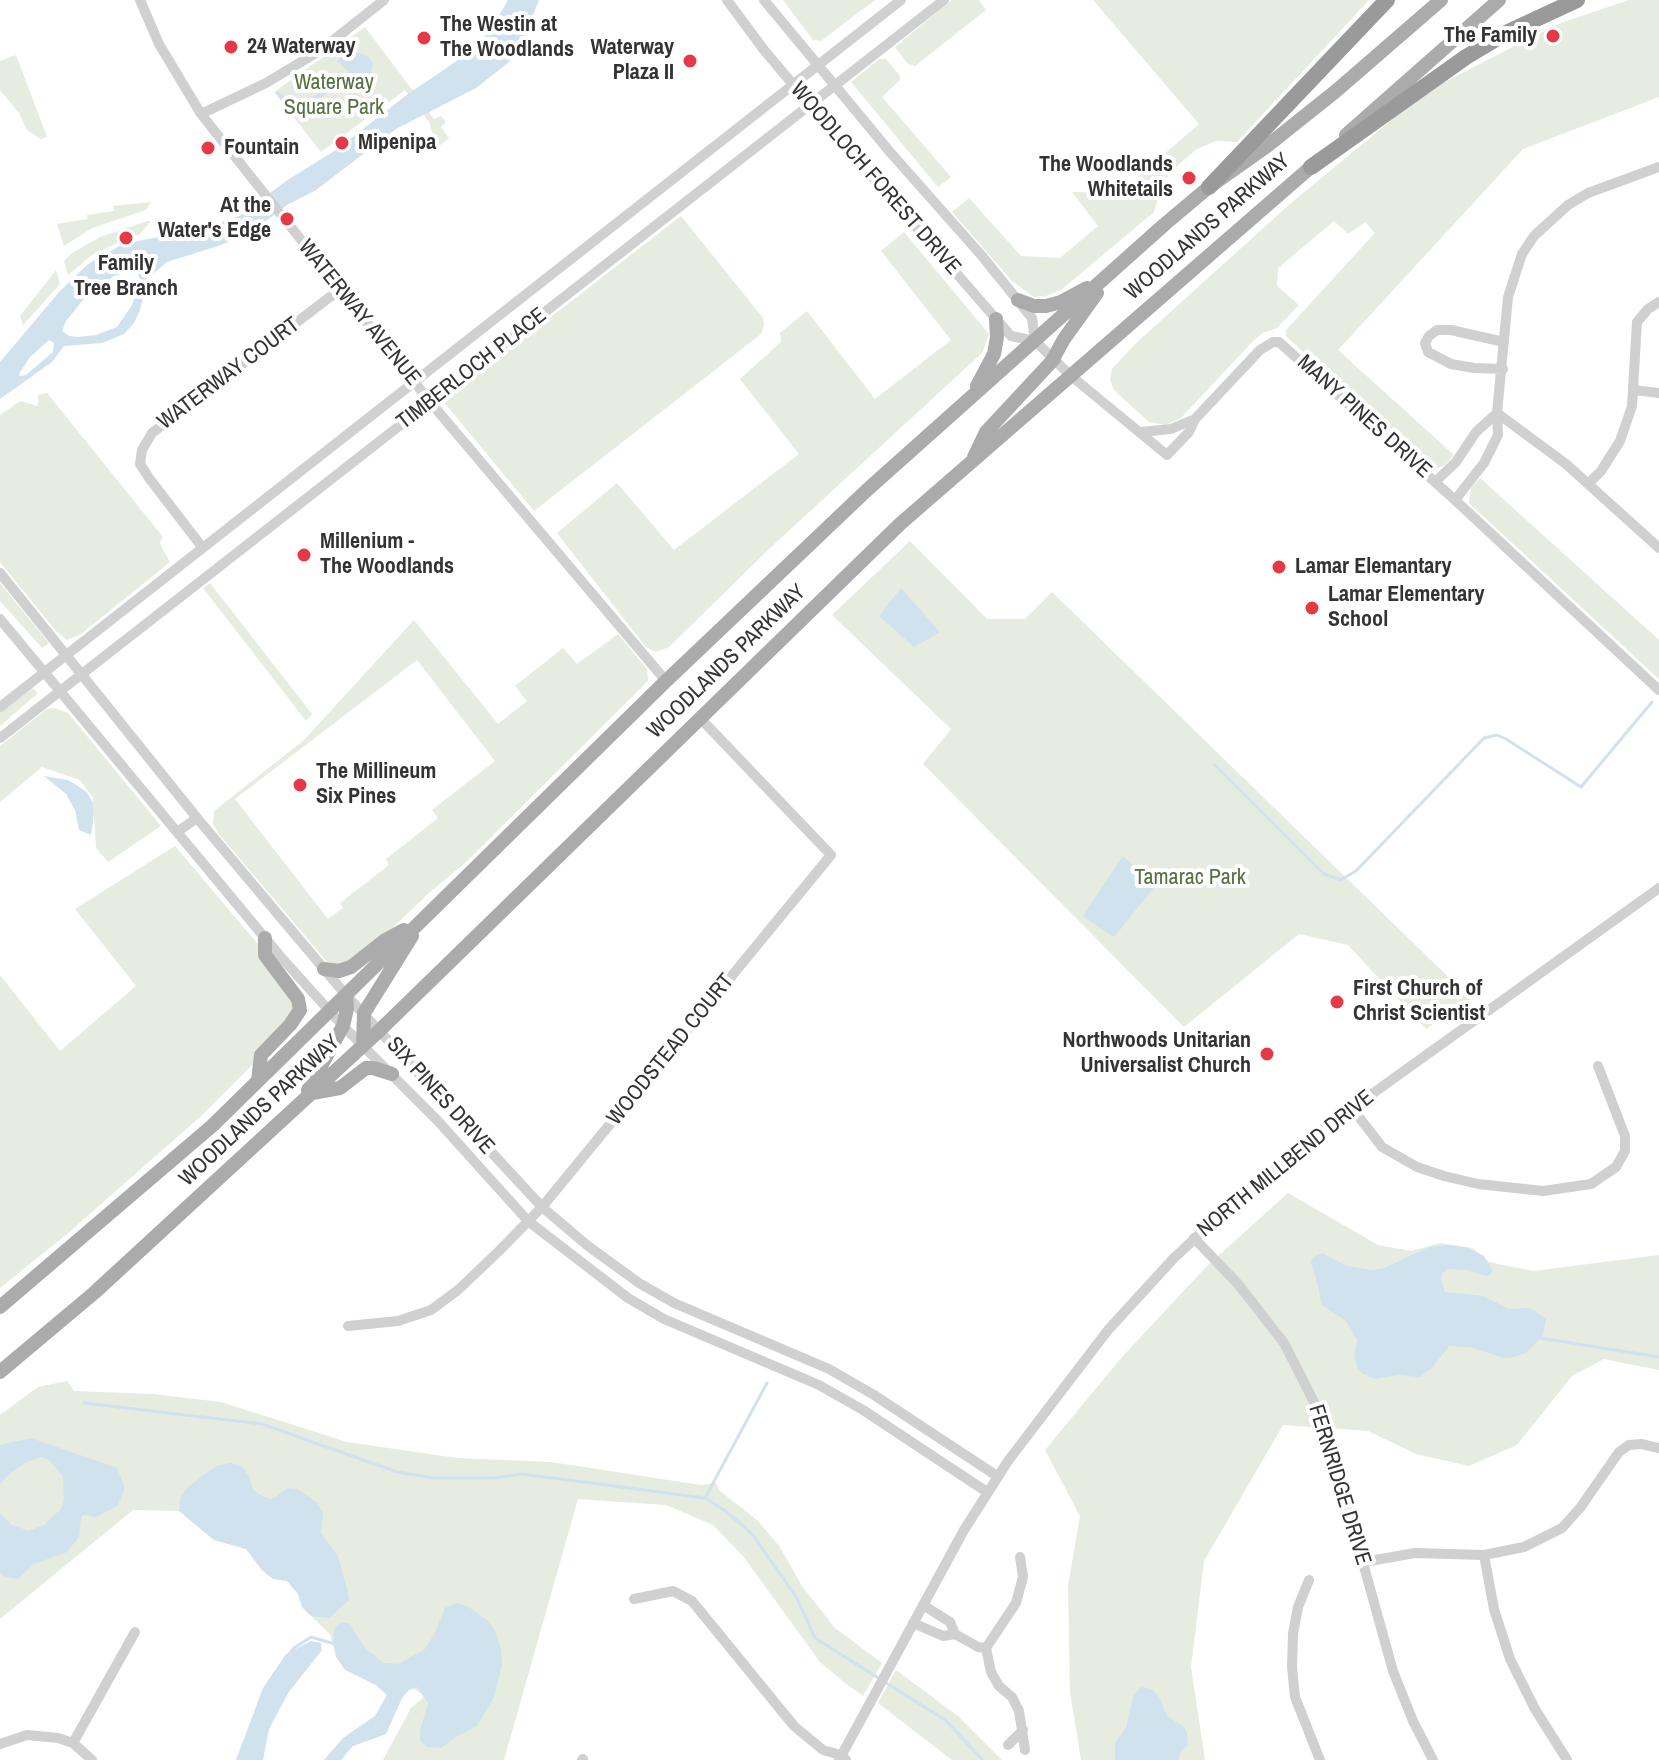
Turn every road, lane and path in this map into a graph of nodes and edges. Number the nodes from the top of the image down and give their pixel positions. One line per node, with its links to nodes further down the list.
1 (140, 0): 15 (street, WATERWAY AVENUE)
2 (384, 0): 15 (street)
3 (727, 0): 12 (street, WOODLOCH FOREST DRIVE)
4 (764, 0): 11 (street, WOODLOCH FOREST DRIVE)
5 (901, 0): 11 (street, TIMBERLOCH PLACE)
6 (944, 0): 13 (street, TIMBERLOCH PLACE)
7 (1387, 0): 18 (highway)
8 (1441, 0): 18 (main road, WOODLANDS PARKWAY)
9 (1499, 0): 16 (main road, WOODLANDS PARKWAY)
10 (1577, 0): 16 (highway)
11 (818, 66): 12 (street, TIMBERLOCH PLACE); 13 (street, WOODLOCH FOREST DRIVE)
12 (793, 85): 14 (street, WOODLOCH FOREST DRIVE); 29 (street, TIMBERLOCH PLACE)
13 (835, 86): 14 (street, TIMBERLOCH PLACE); 21 (street, WOODLOCH FOREST DRIVE)
14 (810, 105): 23 (street, WOODLOCH FOREST DRIVE); 33 (street, TIMBERLOCH PLACE)
15 (201, 114): 20 (street, WATERWAY AVENUE)
16 (1311, 167): 28 (main road, WOODLANDS PARKWAY)
17 (1659, 167): 25 (street)
18 (1209, 187): 19 (main road, WOODLANDS PARKWAY)
19 (1109, 276): 21 (main road); 24 (main road, WOODLANDS PARKWAY); 26 (main road)
20 (339, 290): 29 (street, WATERWAY AVENUE); 41 (street, WATERWAY COURT)
21 (1018, 300): 24 (street, WOODLOCH FOREST DRIVE)
22 (1659, 302): 30 (street)
23 (996, 319): 24 (street, WOODLOCH FOREST DRIVE); 32 (main road)
24 (1035, 341): 26 (street, WOODLOCH FOREST DRIVE); 32 (main road, WOODLANDS PARKWAY)
25 (1504, 342): 27 (street); 27 (street)
26 (1053, 359): 28 (street, WOODLOCH FOREST DRIVE); 37 (main road)
27 (1503, 369): 34 (street)
28 (1070, 375): 36 (street, MANY PINES DRIVE); 37 (main road, WOODLANDS PARKWAY)
29 (414, 382): 33 (street, WATERWAY AVENUE); 41 (street, TIMBERLOCH PLACE)
30 (1634, 390): 31 (street); 39 (street)
31 (1659, 393)
32 (966, 401): 48 (main road, WOODLANDS PARKWAY)
33 (431, 403): 47 (street, TIMBERLOCH PLACE); 48 (street, WATERWAY AVENUE)
34 (1497, 413): 38 (street); 39 (street); 40 (street)
35 (1195, 419): 36 (street); 36 (street, MANY PINES DRIVE); 38 (street, MANY PINES DRIVE)
36 (1141, 432)
37 (972, 461): 52 (main road, WOODLANDS PARKWAY)
38 (1435, 482): 40 (street, MANY PINES DRIVE)
39 (1588, 484): 42 (street)
40 (1455, 500): 49 (street, MANY PINES DRIVE)
41 (202, 547): 45 (street, TIMBERLOCH PLACE)
42 (1659, 548)
43 (0, 573): 45 (street, SIX PINES DRIVE)
44 (0, 619): 46 (street, SIX PINES DRIVE)
45 (67, 655): 46 (street, TIMBERLOCH PLACE); 47 (street, SIX PINES DRIVE)
46 (45, 673): 50 (street, SIX PINES DRIVE); 51 (street, TIMBERLOCH PLACE)
47 (82, 673): 50 (street, TIMBERLOCH PLACE); 54 (street, SIX PINES DRIVE)
48 (666, 681): 57 (main road, WOODLANDS PARKWAY)
49 (1659, 690)
50 (59, 691): 53 (street, TIMBERLOCH PLACE); 55 (street, SIX PINES DRIVE)
51 (0, 707)
52 (700, 718): 64 (main road, WOODLANDS PARKWAY); 72 (street, WOODSTEAD COURT)
53 (0, 738)
54 (197, 818): 55 (street); 59 (street, SIX PINES DRIVE)
55 (177, 832): 58 (street, SIX PINES DRIVE)
56 (1659, 888): 71 (street, NORTH MILLBEND DRIVE)
57 (419, 923): 59 (main road); 60 (main road, WOODLANDS PARKWAY); 62 (main road)
58 (265, 938): 61 (street, SIX PINES DRIVE); 68 (main road)
59 (324, 969): 60 (street, SIX PINES DRIVE)
60 (346, 995): 61 (main road, WOODLANDS PARKWAY); 62 (street, SIX PINES DRIVE); 63 (main road)
61 (329, 1010): 63 (street, SIX PINES DRIVE); 68 (main road, WOODLANDS PARKWAY)
62 (364, 1013): 64 (street, SIX PINES DRIVE); 65 (main road)
63 (343, 1026): 65 (street, SIX PINES DRIVE); 70 (main road)
64 (380, 1030): 65 (main road, WOODLANDS PARKWAY); 72 (street, SIX PINES DRIVE)
65 (363, 1045): 67 (street, SIX PINES DRIVE); 69 (main road, WOODLANDS PARKWAY)
66 (1598, 1066): 71 (street)
67 (392, 1074): 69 (main road); 73 (street, SIX PINES DRIVE)
68 (258, 1081): 75 (main road, WOODLANDS PARKWAY)
69 (312, 1094): 70 (main road, WOODLANDS PARKWAY)
70 (297, 1107): 77 (main road, WOODLANDS PARKWAY)
71 (1352, 1108): 74 (street, NORTH MILLBEND DRIVE)
72 (542, 1207): 73 (street, WOODSTEAD COURT); 78 (street, SIX PINES DRIVE)
73 (528, 1221): 76 (street, WOODSTEAD COURT); 79 (street, SIX PINES DRIVE)
74 (1194, 1238): 81 (street, NORTH MILLBEND DRIVE); 85 (street, FERNRIDGE DRIVE)
75 (0, 1307)
76 (348, 1326)
77 (0, 1372)
78 (852, 1383): 79 (street); 81 (street, SIX PINES DRIVE)
79 (843, 1399): 82 (street, SIX PINES DRIVE)
80 (1659, 1448): 83 (street)
81 (997, 1476): 82 (street, NORTH MILLBEND DRIVE)
82 (987, 1492): 88 (street, NORTH MILLBEND DRIVE)
83 (1484, 1555): 85 (street); 102 (street)
84 (1020, 1557): 92 (street)
85 (1364, 1562): 101 (street, FERNRIDGE DRIVE)
86 (1309, 1580): 100 (street)
87 (634, 1599): 98 (street)
88 (923, 1605): 89 (street, NORTH MILLBEND DRIVE); 91 (street)
89 (913, 1623): 91 (street); 98 (street, NORTH MILLBEND DRIVE)
90 (135, 1632): 94 (street)
91 (955, 1634): 92 (street)
92 (986, 1648): 93 (street)
93 (1023, 1730): 96 (street); 97 (street)
94 (73, 1743): 95 (street); 99 (street)
95 (0, 1744)
96 (1008, 1745)
97 (1025, 1750)
98 (842, 1758)
99 (92, 1760)
100 (1320, 1760)
101 (1433, 1760)
102 (1567, 1760)

